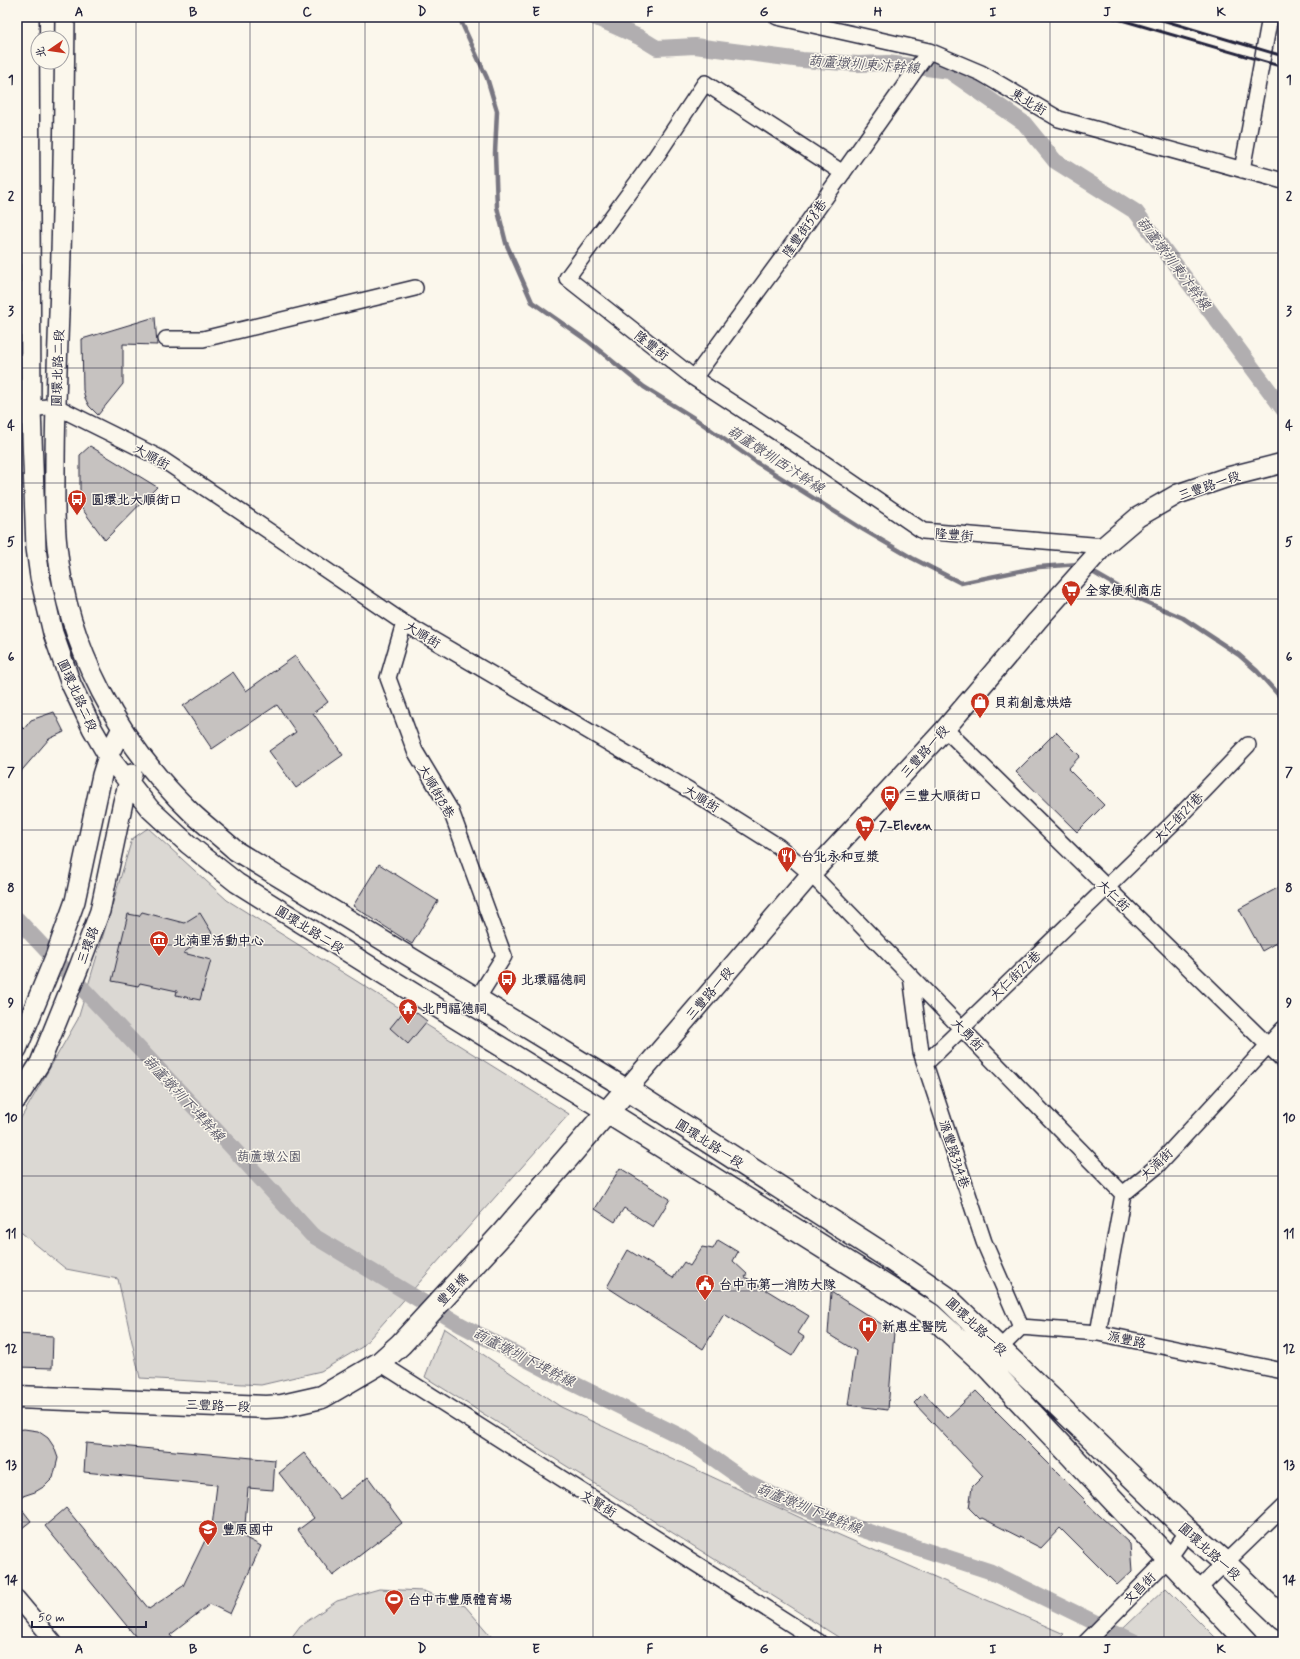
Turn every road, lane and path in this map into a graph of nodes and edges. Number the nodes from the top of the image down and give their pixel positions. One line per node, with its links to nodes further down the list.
1 (29, 17): 13 (street, 圓環北路二段)
2 (65, 17): 12 (street, 圓環北路二段)
3 (777, 17): 5 (street, 東北街)
4 (1270, 17): 6 (street)
5 (926, 55): 6 (street, 東北街); 7 (street, 隆豐街58巷)
6 (1242, 170): 8 (street, 東北街)
7 (843, 173): 11 (street, 隆豐街58巷); 11 (street, 隆豐街)
8 (1283, 181)
9 (415, 288): 10 (street)
10 (166, 339)
11 (694, 378): 15 (street, 隆豐街)
12 (55, 406): 13 (street); 16 (street, 大順街); 17 (street, 圓環北路二段)
13 (31, 409): 20 (street, 圓環北路二段)
14 (1283, 463): 15 (street, 三豐路一段)
15 (1104, 546): 18 (street, 三豐路一段)
16 (404, 623): 23 (street, 大順街); 26 (street, 大順街8巷)
17 (122, 728): 20 (street, 三環路); 21 (street, 圓環北路二段)
18 (945, 729): 23 (street, 三豐路一段); 24 (street, 大仁街)
19 (1248, 745): 24 (street, 大仁街21巷)
20 (108, 756): 22 (street, 圓環北路二段); 30 (street, 三環路)
21 (142, 756): 22 (street, 三環路); 26 (street, 圓環北路二段)
22 (129, 782): 34 (street, 三環路); 35 (street, 圓環北路二段)
23 (812, 874): 25 (street, 大勇街); 33 (street, 三豐路一段)
24 (1106, 887): 27 (street, 大仁街22巷); 29 (street, 大仁街)
25 (911, 976): 27 (street, 大勇街); 32 (street, 源豐路334巷)
26 (477, 999): 33 (street, 圓環北路二段)
27 (962, 1027): 32 (street, 大仁街22巷); 36 (street, 大勇街)
28 (1283, 1029): 29 (street, 大湳街)
29 (1268, 1045): 31 (street, 大仁街); 36 (street, 大湳街)
30 (17, 1049)
31 (1283, 1060)
32 (924, 1064): 38 (street, 源豐路334巷)
33 (627, 1089): 35 (main road, 三豐路一段); 41 (main road, 圓環北路一段)
34 (17, 1099)
35 (607, 1112): 37 (main road, 三豐路一段); 43 (main road, 圓環北路一段)
36 (1123, 1194): 39 (street)
37 (502, 1234): 40 (main road, 豐里橋)
38 (1022, 1327): 39 (street, 源豐路); 41 (street)
39 (1098, 1333): 44 (street, 源豐路)
40 (401, 1344): 42 (main road, 三豐路一段)
41 (1000, 1348): 43 (street); 47 (main road, 圓環北路一段)
42 (380, 1363): 45 (main road, 三豐路一段); 54 (street, 文賢街)
43 (985, 1364): 48 (main road, 圓環北路一段)
44 (1283, 1371)
45 (17, 1397)
46 (1283, 1507): 49 (street)
47 (1188, 1531): 48 (street, 文昌街); 49 (main road, 圓環北路一段)
48 (1169, 1558): 50 (main road, 圓環北路一段); 55 (street, 文昌街)
49 (1224, 1562): 50 (street); 52 (main road, 圓環北路一段)
50 (1197, 1590): 56 (main road, 圓環北路一段)
51 (17, 1598): 53 (street)
52 (1283, 1619)
53 (54, 1642)
54 (819, 1642)
55 (1086, 1642)
56 (1247, 1642)

